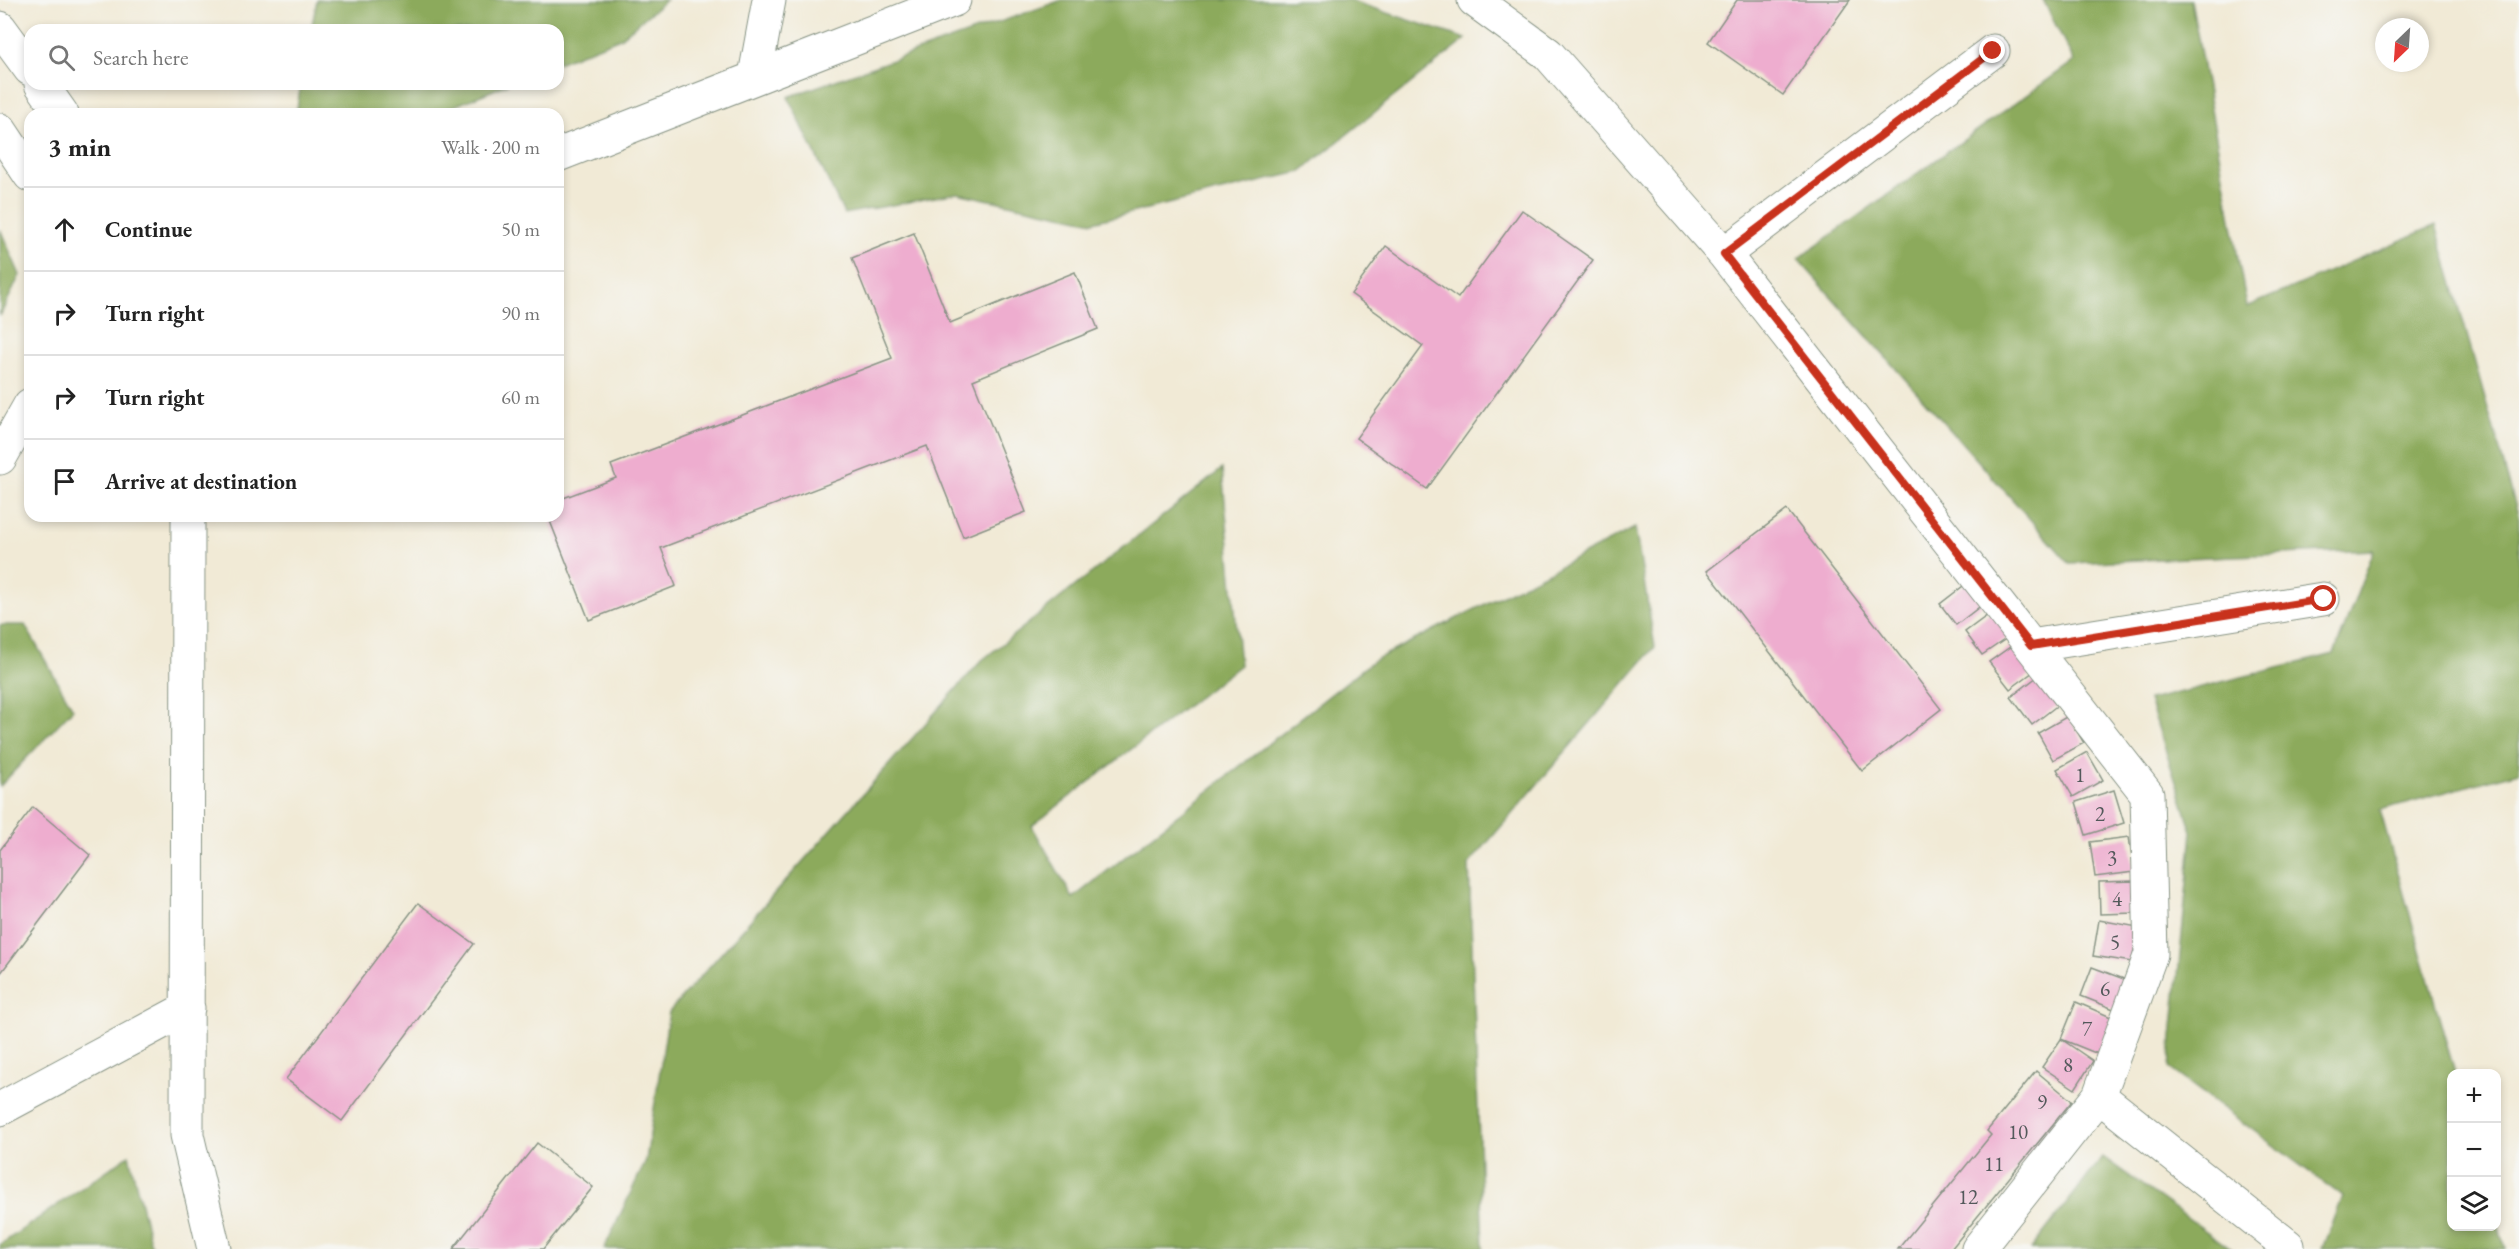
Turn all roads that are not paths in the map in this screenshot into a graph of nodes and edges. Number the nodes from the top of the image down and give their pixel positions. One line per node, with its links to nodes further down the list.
1 (769, 0): 7 (lane)
2 (954, 0): 7 (lane)
3 (1474, 0): 13 (lane)
4 (0, 28): 6 (lane)
5 (1993, 51): 13 (lane)
6 (24, 61)
7 (755, 76): 11 (lane)
8 (44, 90): 9 (lane)
9 (58, 108)
10 (0, 130): 12 (lane)
11 (564, 153)
12 (24, 166)
13 (1724, 254): 18 (lane)
14 (24, 416): 15 (lane)
15 (0, 458)
16 (188, 522): 19 (lane)
17 (2324, 599): 18 (lane)
18 (2031, 646): 20 (lane)
19 (188, 1008): 21 (lane); 23 (lane)
20 (2099, 1096): 22 (lane); 24 (lane)
21 (0, 1109)
22 (2288, 1246)
23 (214, 1249)
24 (1978, 1249)

